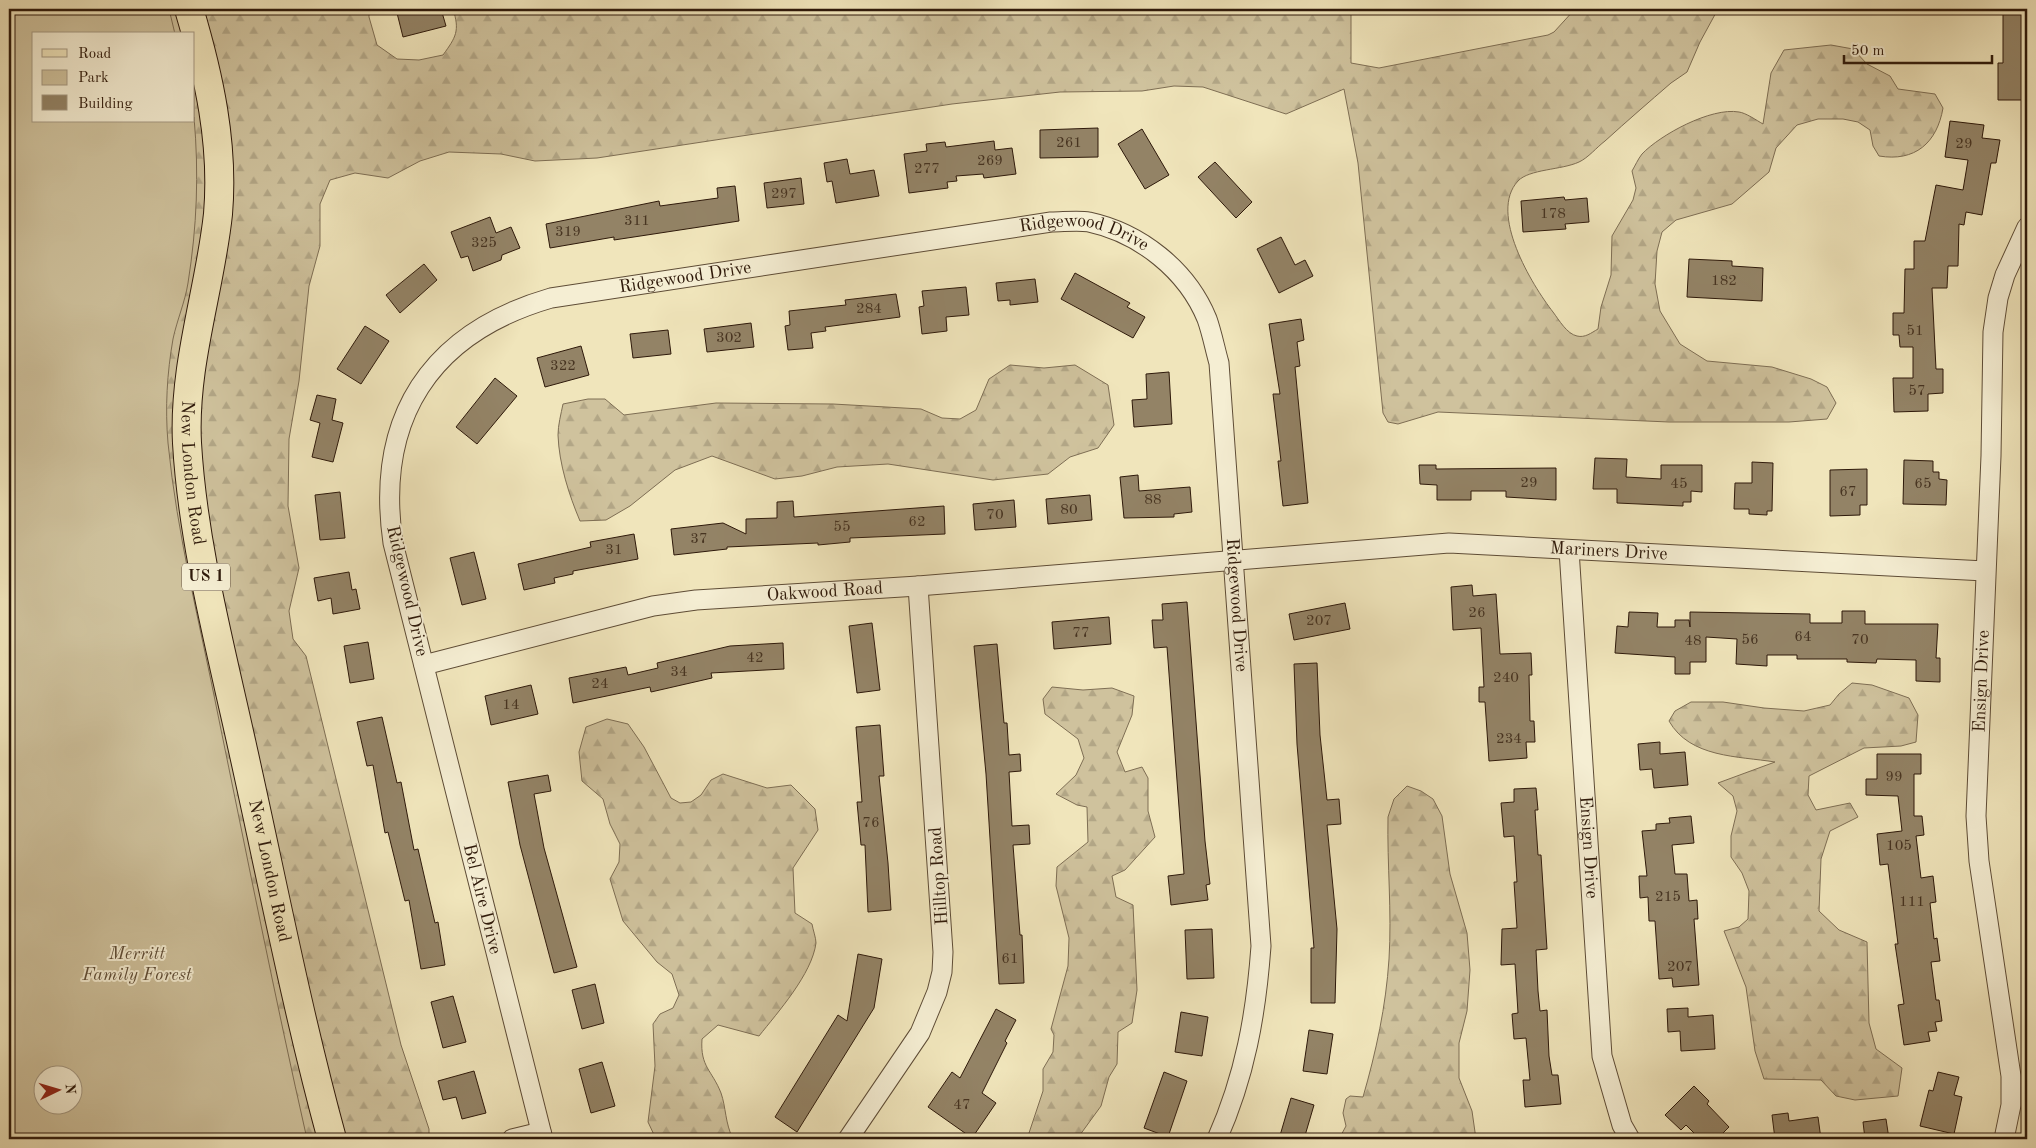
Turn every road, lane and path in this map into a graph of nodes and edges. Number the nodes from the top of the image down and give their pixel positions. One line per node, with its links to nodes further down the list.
1 (189, 9): 3 (main road, New London Road / US 1)
2 (195, 32): 12 (main road, New London Road / US 1)
3 (195, 32)
4 (2027, 226): 7 (street, Ensign Drive)
5 (1569, 550): 6 (street, Mariners Drive); 7 (street, Mariners Drive); 16 (street, Ensign Drive)
6 (1232, 562): 8 (street, Oakwood Road); 9 (street, Ridgewood Drive); 15 (street, Ridgewood Drive)
7 (1985, 571): 10 (street, Ensign Drive)
8 (918, 586): 9 (street, Oakwood Road); 14 (street, Hilltop Road)
9 (424, 665): 11 (street, Bel Aire Drive)
10 (2019, 1076): 17 (street, Ensign Drive)
11 (542, 1136): 13 (street, Bel Aire Drive)
12 (332, 1139)
13 (512, 1139)
14 (848, 1139)
15 (1216, 1139)
16 (1630, 1139)
17 (2004, 1139)

